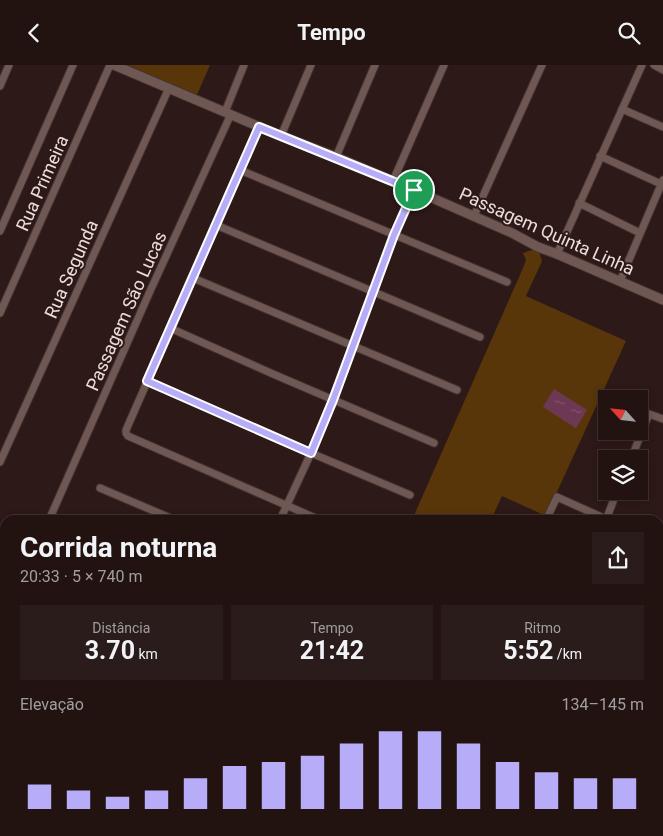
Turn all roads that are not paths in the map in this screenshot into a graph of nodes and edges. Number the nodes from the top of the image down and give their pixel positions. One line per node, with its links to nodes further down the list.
1 (10, 65): 12 (street)
2 (74, 65): 28 (street)
3 (112, 65): 13 (street, Passagem Quinta Linha); 37 (street, Rua Primeira)
4 (244, 65): 15 (street, Passagem São Lucas)
5 (311, 65): 18 (street)
6 (375, 65): 20 (street)
7 (444, 65): 22 (street)
8 (542, 65): 26 (street)
9 (642, 65): 14 (street)
10 (654, 65): 11 (street)
11 (663, 69)
12 (0, 86)
13 (169, 88): 15 (street, Passagem Quinta Linha); 48 (street, Rua Segunda)
14 (622, 109): 17 (street); 19 (street)
15 (228, 113): 16 (street, Passagem Quinta Linha); 53 (street, Passagem São Lucas)
16 (259, 127): 18 (street, Passagem Quinta Linha); 21 (street)
17 (663, 127)
18 (282, 136): 20 (street, Passagem Quinta Linha)
19 (600, 156): 23 (street); 25 (street)
20 (336, 157): 22 (street, Passagem Quinta Linha)
21 (240, 169): 27 (street); 30 (street)
22 (393, 181): 24 (street, Passagem Quinta Linha)
23 (662, 182): 29 (street)
24 (414, 190): 26 (street, Passagem Quinta Linha); 30 (street)
25 (579, 203): 29 (street); 31 (street)
26 (474, 216): 31 (street, Passagem Quinta Linha)
27 (216, 225): 32 (street); 35 (street)
28 (0, 231)
29 (640, 233): 33 (street)
30 (394, 235): 34 (street); 35 (street)
31 (557, 254): 33 (street, Passagem Quinta Linha)
32 (193, 278): 38 (street); 40 (street)
33 (620, 281): 36 (street, Passagem Quinta Linha)
34 (507, 282)
35 (372, 292): 39 (street); 40 (street)
36 (663, 300)
37 (0, 313)
38 (170, 328): 41 (street); 43 (street)
39 (480, 337)
40 (353, 346): 42 (street); 43 (street)
41 (147, 381): 47 (street); 52 (street)
42 (456, 390)
43 (333, 400): 45 (street); 47 (street)
44 (663, 419): 46 (street)
45 (434, 443)
46 (635, 450)
47 (311, 453): 50 (street); 52 (street)
48 (0, 462)
49 (100, 488): 54 (street)
50 (410, 495)
51 (614, 500): 59 (street)
52 (287, 505): 55 (street); 56 (street)
53 (51, 515)
54 (163, 515)
55 (282, 515)
56 (309, 515)
57 (548, 515): 58 (street)
58 (597, 515)
59 (608, 515)

